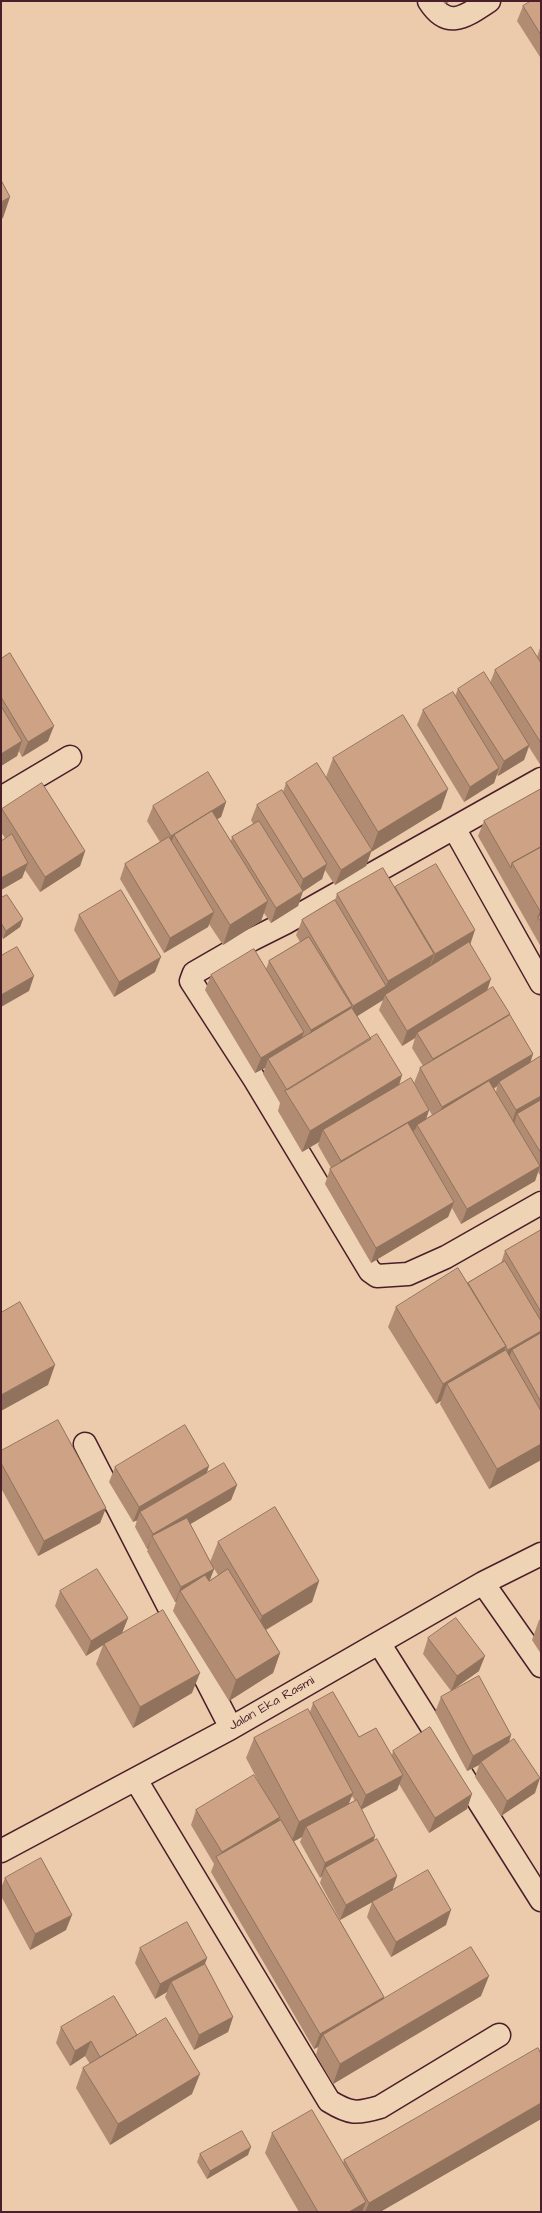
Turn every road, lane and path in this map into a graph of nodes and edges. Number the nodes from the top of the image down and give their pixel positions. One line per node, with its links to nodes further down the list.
1 (429, 1): 2 (street)
2 (488, 1)
3 (70, 757): 5 (street)
4 (541, 779): 6 (street)
5 (1, 798)
6 (454, 828): 7 (street); 8 (street)
7 (541, 983)
8 (541, 1203)
9 (85, 1444): 14 (street)
10 (541, 1554): 11 (street, Jalan Eka Rasmi)
11 (483, 1583): 12 (street, Jalan Eka Rasmi); 13 (street)
12 (379, 1643): 14 (street, Jalan Eka Rasmi); 17 (street)
13 (541, 1666)
14 (231, 1728): 15 (street, Jalan Eka Rasmi)
15 (136, 1780): 16 (street, Jalan Eka Rasmi); 18 (street)
16 (1, 1850)
17 (541, 1900)
18 (499, 2035)

